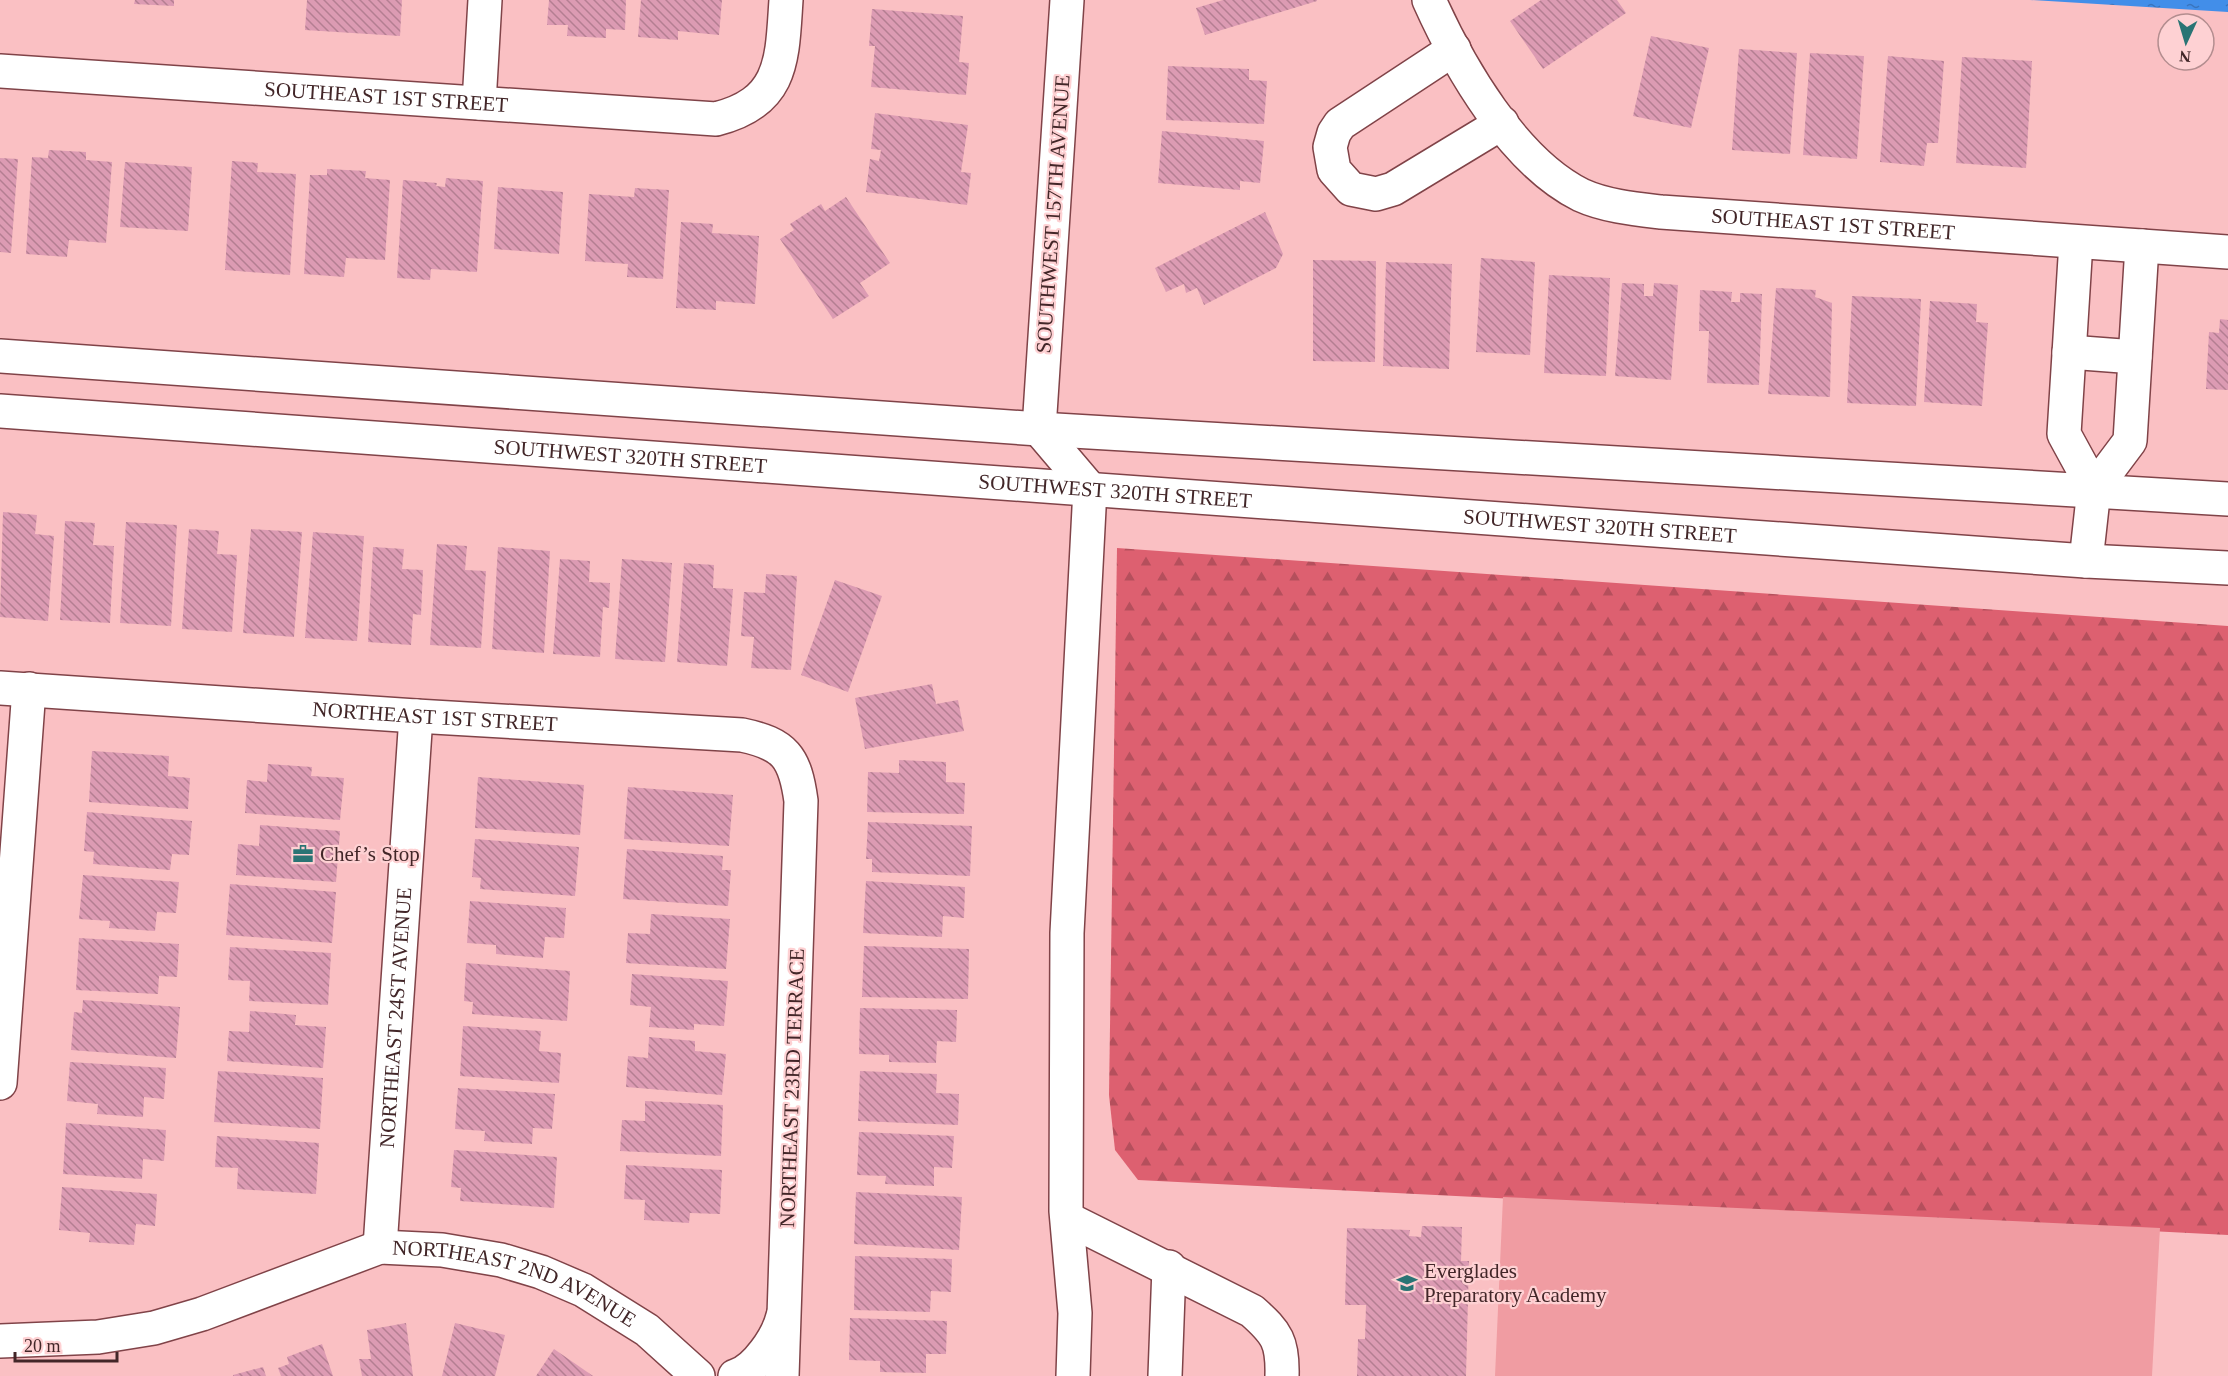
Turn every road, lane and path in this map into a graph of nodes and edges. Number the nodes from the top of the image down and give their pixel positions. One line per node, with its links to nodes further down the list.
1 (485, 0): 7 (street)
2 (786, 0): 7 (street, SOUTHEAST 1ST STREET)
3 (1067, 0): 16 (street, SOUTHWEST 157TH AVENUE)
4 (1429, 0): 5 (street, SOUTHEAST 1ST STREET)
5 (1454, 49): 8 (street, SOUTHEAST 1ST STREET); 8 (street)
6 (0, 71): 7 (street, SOUTHEAST 1ST STREET)
7 (479, 104)
8 (1502, 123): 9 (street, SOUTHEAST 1ST STREET)
9 (2076, 242): 10 (street, SOUTHEAST 1ST STREET); 12 (street)
10 (2142, 246): 11 (street, SOUTHEAST 1ST STREET); 14 (street)
11 (2228, 252)
12 (2069, 351): 14 (street); 18 (street)
13 (0, 356): 16 (street)
14 (2135, 357): 18 (street)
15 (0, 411): 17 (street, SOUTHWEST 320TH STREET)
16 (1039, 429): 17 (street); 18 (street)
17 (1090, 489): 20 (street, SOUTHWEST 320TH STREET); 26 (street)
18 (2094, 489): 19 (street); 20 (street)
19 (2228, 499)
20 (2086, 561): 21 (street, SOUTHWEST 320TH STREET)
21 (2228, 568)
22 (15, 688): 23 (street, NORTHEAST 1ST STREET); 25 (street)
23 (416, 717): 24 (street, NORTHEAST 1ST STREET); 27 (street, NORTHEAST 24ST AVENUE)
24 (801, 801): 29 (street, NORTHEAST 23RD TERRACE)
25 (0, 1083)
26 (1068, 1219): 28 (street); 34 (street)
27 (380, 1247): 30 (street, NORTHEAST 2ND AVENUE); 31 (street, NORTHEAST 2ND AVENUE)
28 (1169, 1267): 35 (street); 36 (street)
29 (785, 1305): 32 (street); 33 (street, NORTHEAST 23RD TERRACE)
30 (0, 1341)
31 (698, 1376)
32 (735, 1376)
33 (782, 1376)
34 (1073, 1376)
35 (1165, 1376)
36 (1282, 1376)

